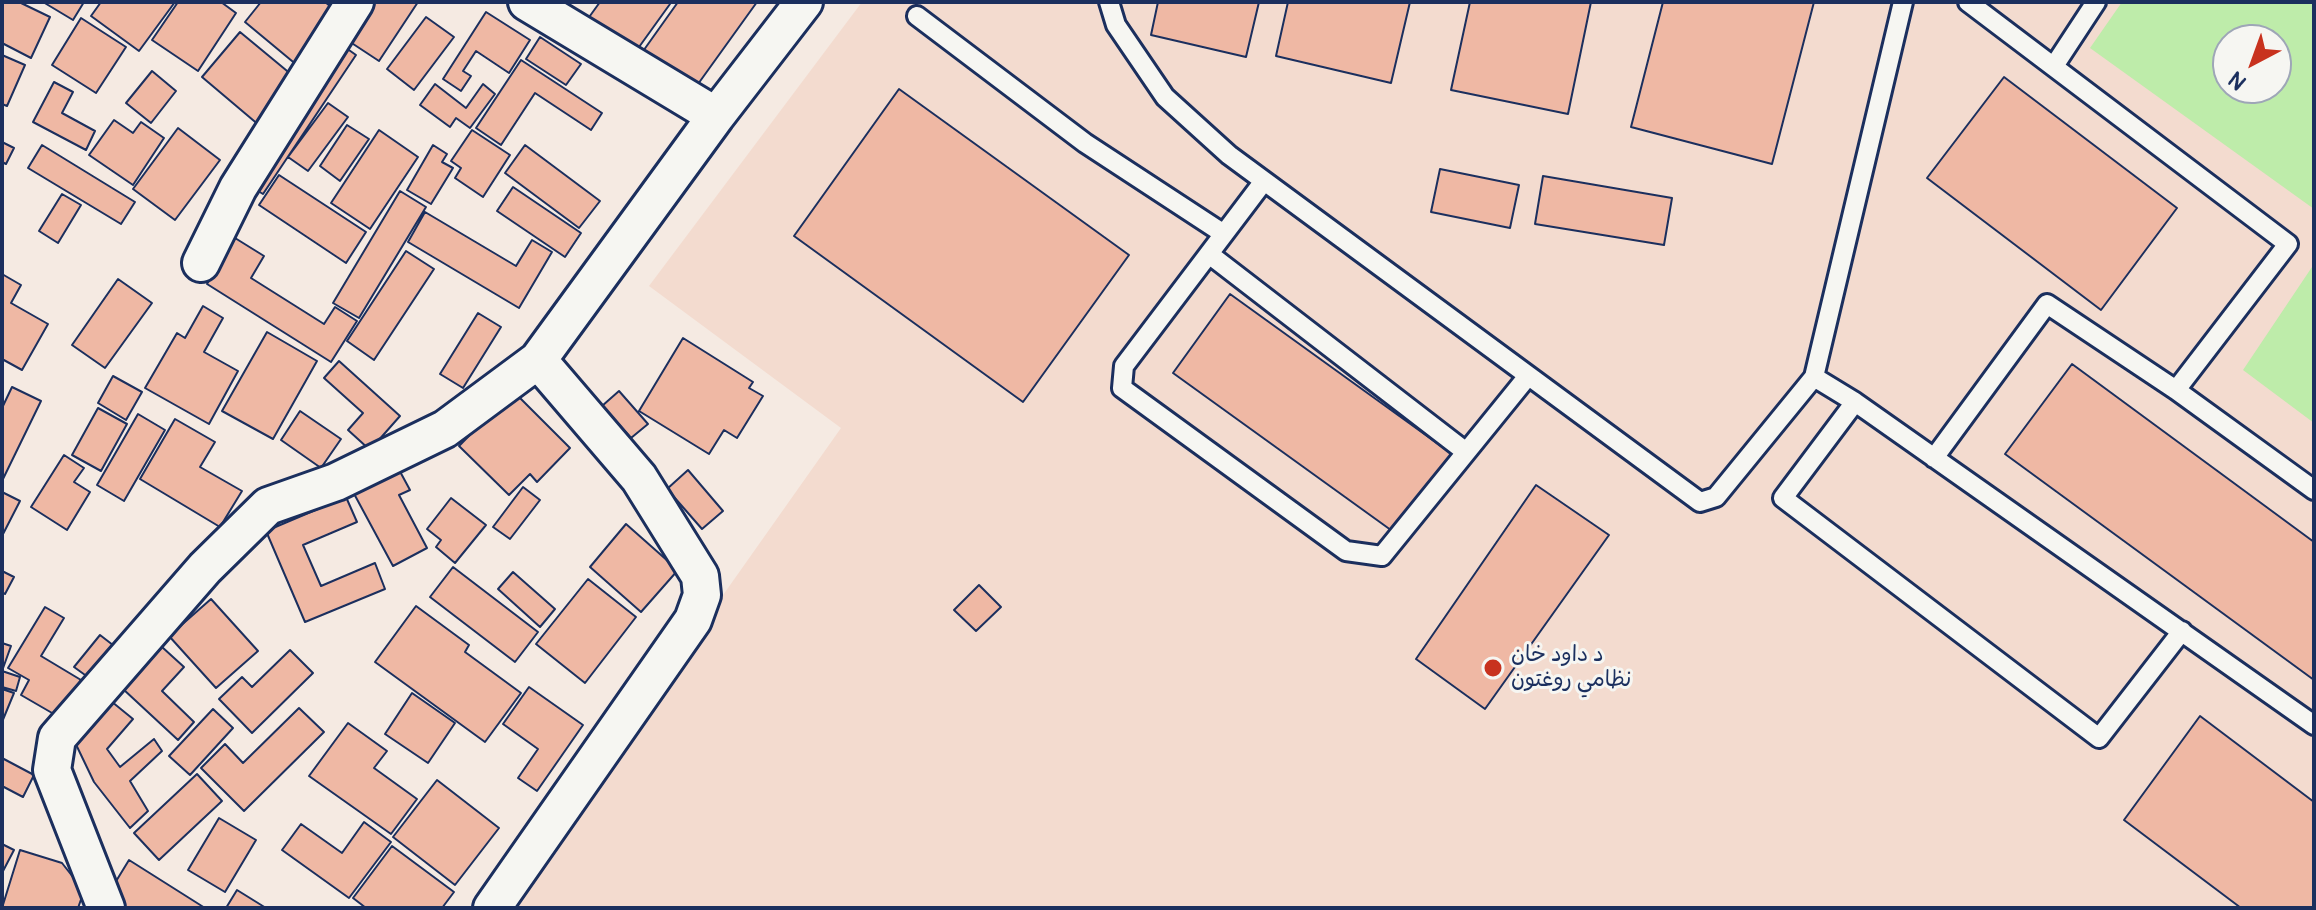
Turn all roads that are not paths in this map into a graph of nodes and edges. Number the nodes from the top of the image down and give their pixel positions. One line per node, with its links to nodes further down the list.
1 (355, 2): 14 (street)
2 (527, 2): 10 (street)
3 (804, 2): 10 (street)
4 (1109, 2): 11 (lane)
5 (1903, 2): 17 (lane)
6 (1968, 2): 9 (lane)
7 (2096, 2): 9 (lane)
8 (917, 16): 12 (lane)
9 (2054, 66): 18 (lane)
10 (716, 116): 15 (street)
11 (1264, 181): 12 (lane); 16 (lane)
12 (1224, 234): 13 (lane)
13 (1209, 254): 20 (lane); 20 (lane)
14 (201, 263)
15 (538, 360): 25 (street); 26 (street)
16 (1528, 376): 17 (lane); 20 (lane)
17 (1814, 377): 19 (lane)
18 (2176, 390): 21 (lane); 22 (lane)
19 (1855, 402): 21 (lane); 23 (lane)
20 (1466, 452)
21 (1934, 458): 23 (lane)
22 (2314, 490)
23 (2182, 631): 24 (lane)
24 (2314, 725)
25 (106, 908)
26 (492, 908)

